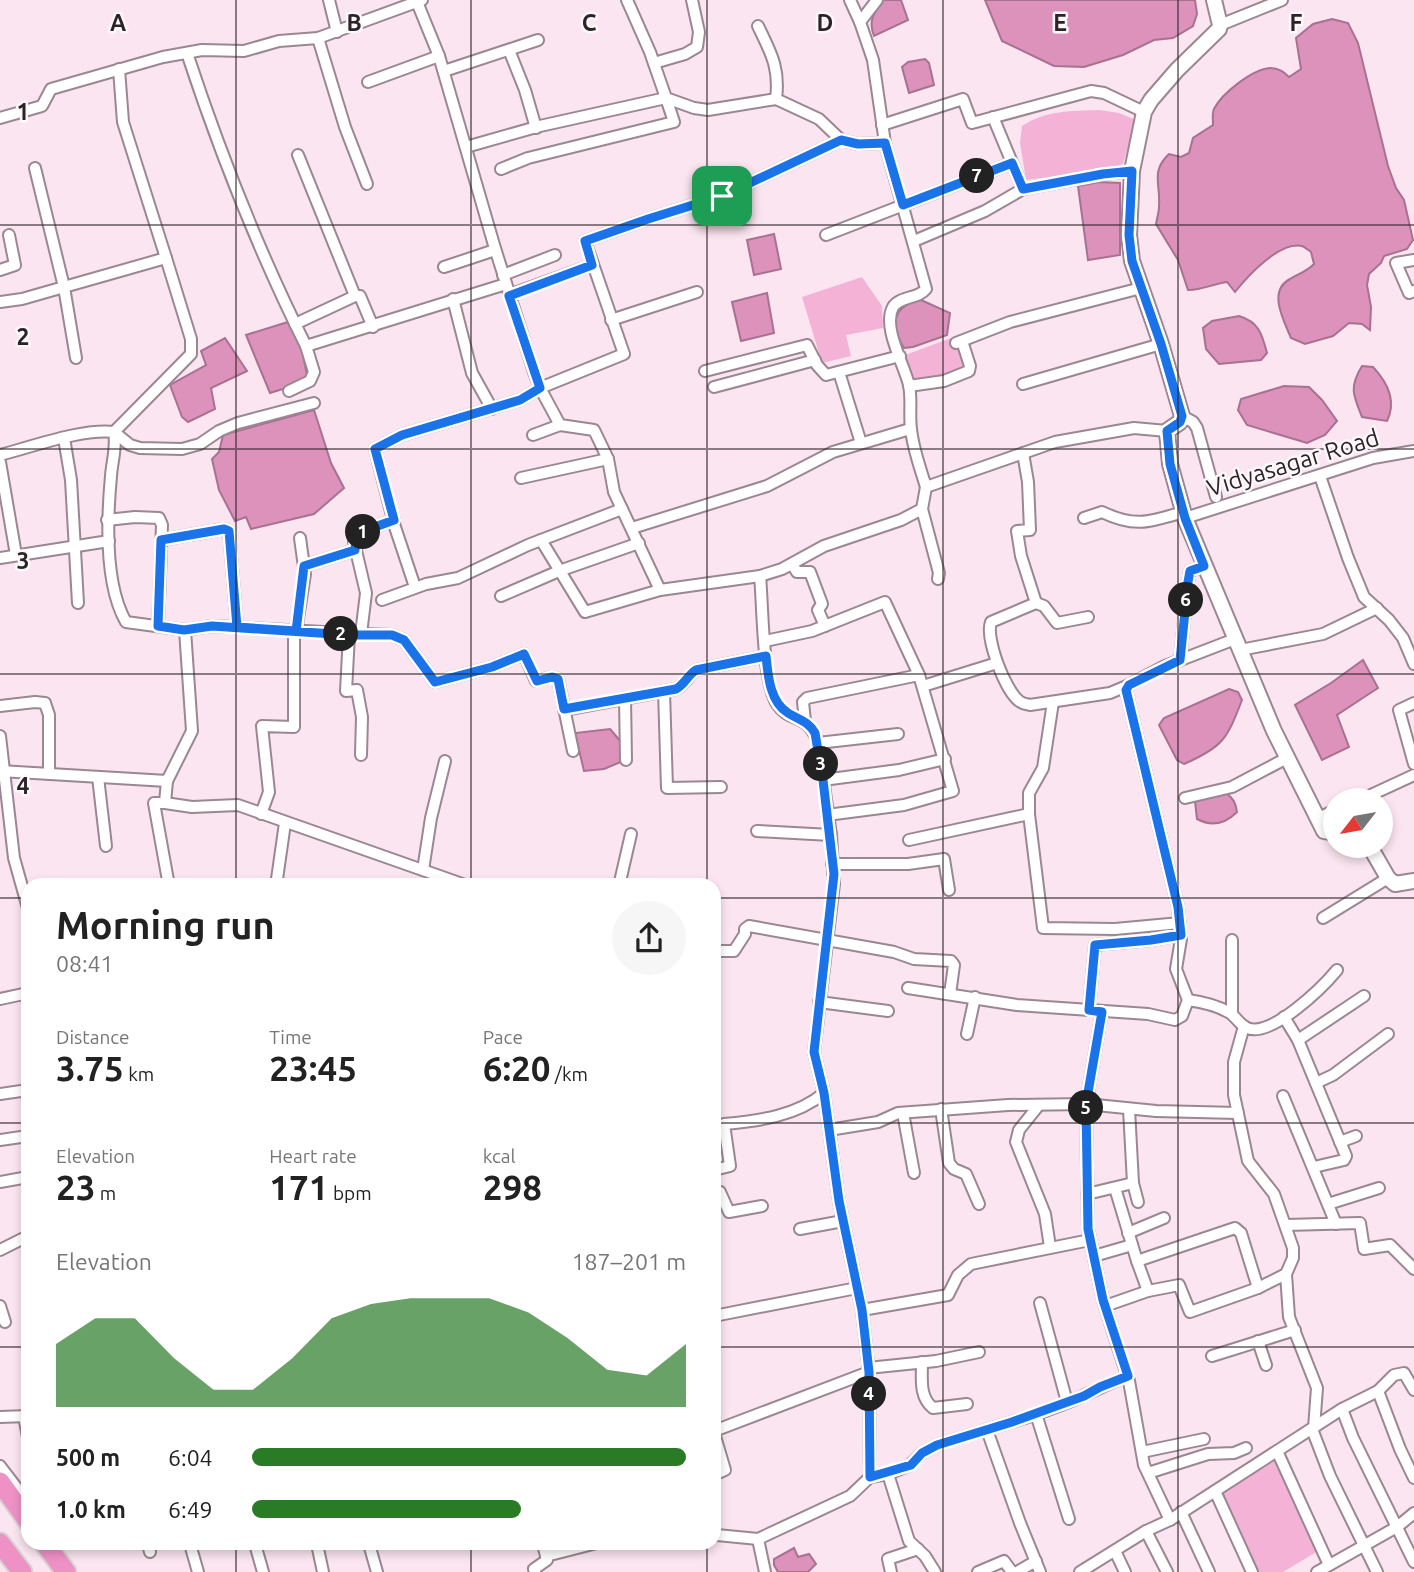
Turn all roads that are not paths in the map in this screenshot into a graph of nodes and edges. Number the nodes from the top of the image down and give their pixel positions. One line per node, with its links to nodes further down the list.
1 (329, 0): 12 (street)
2 (627, 0): 18 (street)
3 (692, 0): 18 (street)
4 (850, 0): 9 (street)
5 (877, 0): 9 (street)
6 (1214, 0): 10 (street)
7 (1282, 0): 10 (street)
8 (420, 1): 12 (street); 17 (street)
9 (860, 22): 27 (street)
10 (1220, 25): 24 (street)
11 (758, 26): 23 (street)
12 (337, 32): 13 (street)
13 (318, 38): 16 (street); 37 (street)
14 (538, 40): 15 (street)
15 (509, 50): 20 (street); 28 (street)
16 (187, 52): 19 (street); 59 (street)
17 (439, 56): 20 (street); 21 (street)
18 (654, 63): 22 (street)
19 (119, 69): 26 (street); 45 (street)
20 (444, 71): 31 (street)
21 (368, 82)
22 (666, 98): 23 (street); 28 (street); 35 (street)
23 (776, 99): 29 (street)
24 (1144, 112): 25 (street); 36 (street)
25 (993, 117): 27 (street); 33 (street)
26 (0, 118)
27 (882, 125): 30 (street)
28 (536, 128): 31 (street)
29 (841, 140): 30 (street); 47 (street)
30 (885, 143): 39 (street)
31 (466, 147): 43 (street)
32 (298, 155): 55 (street)
33 (1012, 163): 38 (street); 39 (street)
34 (35, 168): 51 (street)
35 (501, 169)
36 (1132, 171): 38 (street); 52 (street)
37 (367, 184)
38 (1023, 189): 42 (street)
39 (903, 205): 40 (street); 42 (street)
40 (826, 234)
41 (9, 235): 49 (street)
42 (914, 241): 63 (street)
43 (495, 250): 48 (street); 50 (street)
44 (555, 255): 50 (street)
45 (166, 257): 51 (street); 79 (street)
46 (1414, 260): 53 (street)
47 (592, 265): 50 (street); 58 (street)
48 (444, 267)
49 (0, 270)
50 (506, 285): 56 (street); 71 (street)
51 (64, 287): 57 (street); 64 (street)
52 (1141, 288): 61 (street); 69 (street)
53 (1414, 291)
54 (697, 292): 58 (street)
55 (355, 296): 59 (street); 60 (street)
56 (453, 299): 60 (street); 74 (street)
57 (0, 302)
58 (611, 320): 71 (street)
59 (295, 324): 62 (street)
60 (373, 327): 62 (street)
61 (1161, 344): 68 (street); 75 (street)
62 (306, 346): 72 (street)
63 (900, 356): 67 (street); 69 (street)
64 (76, 358)
65 (815, 360): 66 (street); 67 (street); 70 (street)
66 (705, 371)
67 (839, 372): 82 (street)
68 (1023, 384)
69 (909, 386): 77 (street)
70 (714, 387)
71 (540, 388): 74 (street); 76 (street)
72 (289, 391)
73 (314, 403): 79 (street)
74 (492, 409): 97 (street)
75 (1182, 416): 78 (street); 91 (street)
76 (560, 425): 80 (street); 86 (street)
77 (911, 429): 82 (street); 90 (street)
78 (1167, 431): 84 (street); 94 (street)
79 (114, 432): 81 (street); 96 (street)
80 (533, 435)
81 (64, 438): 85 (street); 104 (street)
82 (861, 443): 98 (street)
83 (1414, 451): 88 (street, Vidyasagar Road)
84 (1023, 453): 90 (street); 119 (street)
85 (0, 455)
86 (608, 459): 89 (street); 92 (street)
87 (0, 462): 106 (street)
88 (1320, 476): 94 (street, Vidyasagar Road); 120 (street)
89 (521, 478)
90 (926, 486): 93 (street)
91 (1216, 497)
92 (622, 509): 98 (street); 101 (street)
93 (922, 509): 108 (street); 113 (street)
94 (1184, 515): 95 (street, Vidyasagar Road); 110 (street)
95 (1084, 518)
96 (107, 520): 100 (street); 102 (street)
97 (394, 520): 105 (street); 114 (street)
98 (632, 528): 103 (street)
99 (300, 538): 109 (street)
100 (161, 540): 122 (street); 124 (street)
101 (541, 540): 111 (street); 114 (street)
102 (109, 541): 104 (street); 122 (street)
103 (639, 543): 111 (street); 115 (street)
104 (76, 545): 106 (street); 118 (street)
105 (355, 550): 109 (street); 128 (street)
106 (16, 555): 107 (street)
107 (0, 558)
108 (792, 564): 112 (street); 123 (street)
109 (304, 566): 126 (street)
110 (1204, 566): 130 (street); 132 (street)
111 (559, 571): 115 (street); 116 (street)
112 (760, 576): 115 (street); 129 (street)
113 (938, 579)
114 (415, 587): 117 (street)
115 (660, 590)
116 (502, 596)
117 (382, 600)
118 (78, 603)
119 (1036, 603): 121 (street); 133 (street)
120 (1377, 608): 130 (street); 134 (street)
121 (1088, 617)
122 (158, 626): 125 (street)
123 (825, 626): 129 (street); 135 (street)
124 (237, 627): 125 (street); 126 (street)
125 (184, 630): 159 (street)
126 (295, 631): 127 (street); 164 (street)
127 (349, 635): 128 (street); 148 (street)
128 (361, 635): 142 (street)
129 (765, 641): 131 (street)
130 (1237, 645): 132 (street); 149 (street)
131 (766, 656): 137 (street); 143 (street)
132 (1180, 660): 136 (street)
133 (997, 663): 135 (street); 139 (street)
134 (1414, 664)
135 (921, 681): 143 (street); 150 (street)
136 (1129, 685): 139 (street); 188 (street)
137 (664, 691): 138 (street); 160 (street)
138 (625, 698): 142 (street); 151 (street)
139 (1053, 702): 165 (street)
140 (1414, 703): 153 (street)
141 (0, 706): 155 (street)
142 (564, 709): 147 (street)
143 (806, 721): 146 (street)
144 (898, 734): 146 (street)
145 (0, 736): 154 (street)
146 (818, 743): 158 (street)
147 (573, 751)
148 (361, 755)
149 (1287, 758): 162 (street); 168 (street)
150 (945, 759): 158 (street); 166 (street)
151 (626, 760)
152 (445, 761): 178 (street)
153 (1414, 764)
154 (2, 772): 155 (street); 185 (street)
155 (49, 774): 157 (street)
156 (1414, 775): 161 (street)
157 (98, 777): 159 (street); 175 (street)
158 (823, 780): 166 (street)
159 (167, 781): 163 (street)
160 (721, 787)
161 (1386, 788)
162 (1185, 798)
163 (166, 803): 164 (street); 179 (street)
164 (261, 814): 169 (street)
165 (1029, 814): 174 (street); 188 (street)
166 (827, 815): 173 (street)
167 (1323, 816): 168 (street)
168 (1317, 819): 170 (street)
169 (285, 823): 178 (street); 180 (street)
170 (1323, 829)
171 (757, 831): 173 (street)
172 (631, 834): 182 (street)
173 (831, 835): 177 (street)
174 (909, 840)
175 (106, 846)
176 (1376, 858): 183 (street)
177 (832, 864): 186 (street); 190 (street)
178 (423, 870): 181 (street)
179 (168, 878)
180 (277, 878)
181 (446, 878)
182 (621, 878)
183 (1388, 878): 184 (street); 187 (street)
184 (1414, 881)
185 (21, 883)
186 (949, 890)
187 (1323, 918)
188 (1180, 929): 199 (street); 201 (street)
189 (1232, 940): 204 (street)
190 (827, 941): 191 (street); 195 (street); 200 (street)
191 (721, 951)
192 (1336, 970): 205 (street)
193 (908, 988): 195 (street)
194 (21, 994): 198 (street)
195 (950, 994): 197 (street)
196 (1364, 996): 209 (street)
197 (975, 997): 201 (street); 207 (street)
198 (0, 999)
199 (1188, 1000): 203 (street); 204 (street)
200 (819, 1002): 202 (street); 212 (street)
201 (1089, 1010): 203 (street)
202 (888, 1011)
203 (1102, 1012): 215 (street)
204 (1232, 1014): 206 (street)
205 (1284, 1017): 206 (street); 209 (street)
206 (1244, 1027): 220 (street)
207 (967, 1034)
208 (1388, 1034): 210 (street)
209 (1298, 1040): 210 (street)
210 (1316, 1083): 227 (street)
211 (21, 1091): 213 (street)
212 (824, 1093): 221 (street); 222 (street)
213 (0, 1094)
214 (1283, 1096): 228 (street)
215 (1086, 1104): 216 (street); 217 (street); 237 (street)
216 (1039, 1105): 218 (street); 251 (street)
217 (1129, 1108): 220 (street); 233 (street)
218 (941, 1109): 219 (street); 239 (street)
219 (902, 1113): 222 (street); 230 (street)
220 (1238, 1113): 245 (street)
221 (721, 1124)
222 (829, 1130): 243 (street)
223 (721, 1132): 229 (street)
224 (1356, 1136): 227 (street)
225 (21, 1137): 226 (street)
226 (0, 1140)
227 (1340, 1142): 228 (street)
228 (1314, 1167): 240 (street)
229 (721, 1168)
230 (914, 1172)
231 (21, 1178): 232 (street)
232 (0, 1182)
233 (1133, 1183): 234 (street); 238 (street)
234 (1115, 1188): 237 (street); 247 (street)
235 (1379, 1188): 240 (street)
236 (721, 1194): 241 (street)
237 (1087, 1194): 249 (street)
238 (1138, 1202)
239 (979, 1204)
240 (1328, 1204): 244 (street)
241 (762, 1206)
242 (1164, 1218): 247 (street)
243 (843, 1221): 246 (street); 257 (street)
244 (1336, 1224): 245 (street); 255 (street)
245 (1286, 1225): 256 (street)
246 (800, 1230)
247 (1128, 1233): 250 (street)
248 (21, 1240): 252 (street)
249 (1090, 1240): 251 (street); 253 (street)
250 (1132, 1245): 253 (street); 254 (street)
251 (1051, 1247): 263 (street)
252 (0, 1250)
253 (1094, 1256): 262 (street)
254 (1137, 1261): 258 (street); 259 (street)
255 (1414, 1269)
256 (1286, 1274): 258 (street); 266 (street)
257 (857, 1288): 263 (street); 264 (street)
258 (1258, 1288): 259 (street)
259 (1148, 1291): 262 (street)
260 (1040, 1303): 276 (street)
261 (0, 1306): 265 (street)
262 (1105, 1306): 273 (street)
263 (862, 1310): 272 (street)
264 (721, 1315)
265 (5, 1322)
266 (1295, 1329): 267 (street); 282 (street)
267 (1258, 1341): 269 (street); 271 (street)
268 (979, 1352): 270 (street)
269 (1212, 1356)
270 (922, 1362): 272 (street); 277 (street)
271 (1266, 1364)
272 (868, 1370): 283 (street); 294 (street)
273 (1128, 1376): 276 (street); 288 (street)
274 (1414, 1390): 275 (street)
275 (1378, 1391): 278 (street); 295 (street)
276 (1067, 1402): 279 (street)
277 (967, 1404)
278 (1342, 1409): 282 (street); 304 (street)
279 (1036, 1414): 284 (street); 302 (street)
280 (21, 1416): 281 (street)
281 (0, 1417)
282 (1313, 1428): 287 (street); 309 (street)
283 (721, 1429)
284 (987, 1430): 293 (street); 322 (street)
285 (1204, 1439): 288 (street)
286 (1246, 1448): 292 (street)
287 (1277, 1451): 297 (street); 321 (street)
288 (1143, 1452): 292 (street)
289 (721, 1456): 291 (street)
290 (0, 1466): 298 (street)
291 (721, 1472)
292 (1148, 1473): 303 (street)
293 (888, 1474): 294 (street); 310 (street)
294 (870, 1477): 307 (street)
295 (1414, 1478)
296 (0, 1482): 299 (highway)
297 (1214, 1491): 300 (street); 340 (street)
298 (21, 1493)
299 (21, 1511)
300 (1181, 1512): 303 (street); 339 (street)
301 (1414, 1513): 304 (street)
302 (1069, 1519)
303 (1170, 1520): 305 (street)
304 (1396, 1527): 309 (street); 320 (street)
305 (1146, 1531): 318 (street); 338 (street)
306 (721, 1535): 307 (street)
307 (758, 1539): 331 (street)
308 (0, 1543): 324 (highway)
309 (1363, 1544): 321 (street); 342 (street)
310 (918, 1549): 332 (street); 333 (street)
311 (50, 1550): 325 (highway)
312 (192, 1550): 326 (street)
313 (257, 1550): 327 (street)
314 (318, 1550): 328 (street)
315 (371, 1550): 329 (street)
316 (544, 1550): 319 (street)
317 (570, 1550): 319 (street)
318 (1115, 1551): 323 (street); 337 (street)
319 (546, 1556): 330 (street)
320 (1414, 1562)
321 (1329, 1564): 341 (street)
322 (1038, 1567): 336 (street)
323 (1085, 1571)
324 (22, 1572)
325 (66, 1572)
326 (198, 1572)
327 (263, 1572)
328 (323, 1572)
329 (377, 1572)
330 (535, 1572)
331 (765, 1572)
332 (891, 1572)
333 (935, 1572)
334 (978, 1572): 335 (street)
335 (1012, 1572)
336 (1017, 1572)
337 (1125, 1572)
338 (1167, 1572)
339 (1209, 1572)
340 (1252, 1572)
341 (1317, 1572)
342 (1377, 1572)

